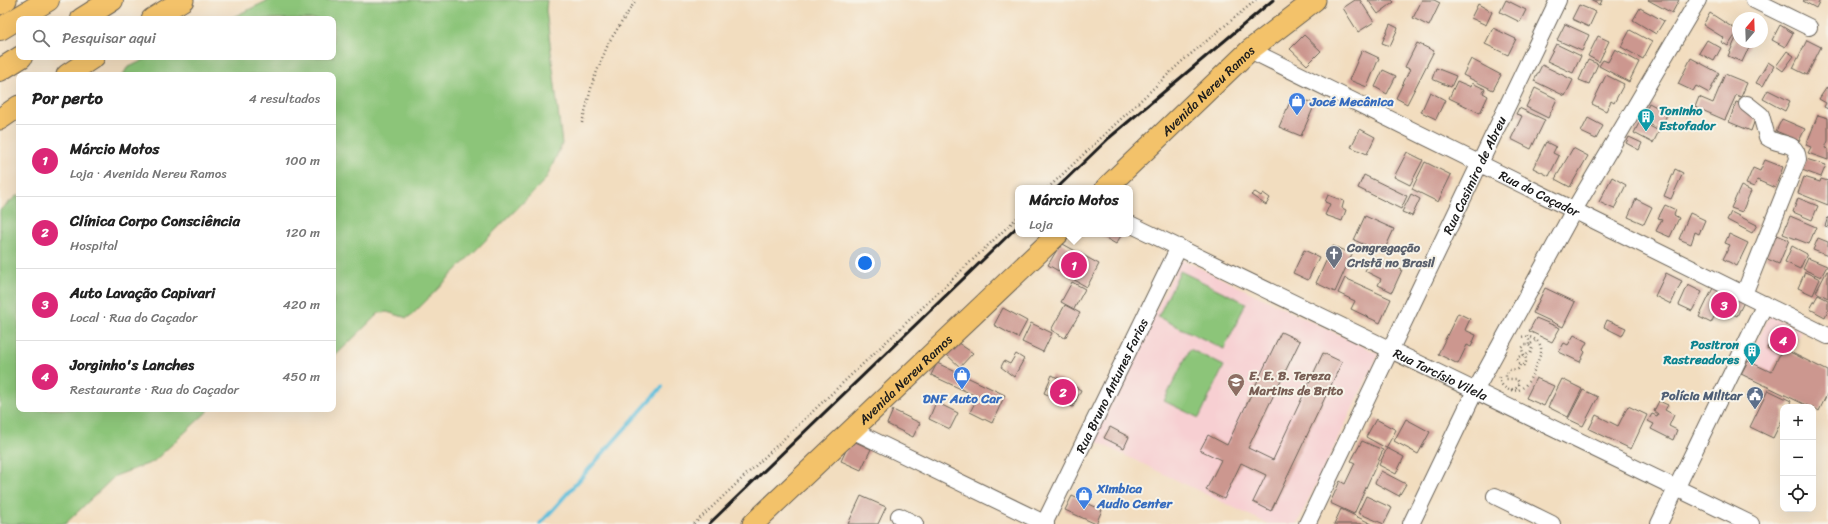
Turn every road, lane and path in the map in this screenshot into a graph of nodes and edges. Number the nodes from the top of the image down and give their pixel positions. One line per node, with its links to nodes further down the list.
1 (6, 0): 11 (main road)
2 (48, 0): 12 (highway)
3 (112, 0): 13 (highway)
4 (183, 0): 14 (main road)
5 (636, 0): 26 (path)
6 (1256, 0): 28 (path)
7 (1315, 0): 18 (main road, Avenida Nereu Ramos)
8 (1558, 0): 27 (street, Rua Casimiro de Abreu)
9 (1698, 0): 30 (street)
10 (1754, 0): 16 (street)
11 (0, 4)
12 (22, 16)
13 (87, 16)
14 (157, 16)
15 (16, 19): 17 (highway)
16 (1808, 26)
17 (0, 29)
18 (1250, 50): 27 (street, Rua do Caçador); 29 (main road, Avenida Nereu Ramos)
19 (16, 60): 21 (highway)
20 (90, 60): 22 (main road)
21 (0, 70)
22 (72, 72)
23 (1747, 104): 35 (street)
24 (16, 108): 25 (main road)
25 (0, 119)
26 (582, 123)
27 (1480, 163): 30 (street, Rua do Caçador); 42 (street, Rua Casimiro de Abreu)
28 (1051, 185)
29 (1109, 185)
30 (1574, 210): 35 (street, Rua do Caçador); 46 (street)
31 (1015, 219): 52 (path)
32 (1133, 225): 34 (street, Rua Tarcísio Vilela)
33 (1055, 237): 48 (main road, Avenida Nereu Ramos)
34 (1178, 247): 42 (street, Rua Tarcísio Vilela); 55 (street, Rua Bruno Antunes Farias)
35 (1744, 294): 36 (street, Rua do Caçador)
36 (1765, 304): 38 (street, Rua do Caçador); 49 (street)
37 (1526, 336): 39 (path); 40 (path); 41 (path)
38 (1828, 336)
39 (1517, 340)
40 (1537, 341): 41 (path); 47 (path)
41 (1529, 345): 43 (path); 43 (path)
42 (1391, 350): 46 (street, Rua Tarcísio Vilela); 56 (street, Rua Casimiro de Abreu)
43 (1524, 355): 44 (path); 44 (path)
44 (1520, 365): 47 (path)
45 (1502, 372): 47 (path)
46 (1475, 390): 49 (street, Rua Tarcísio Vilela); 57 (street)
47 (1509, 390)
48 (852, 430): 53 (main road, Avenida Nereu Ramos); 55 (street)
49 (1676, 488): 59 (street); 60 (street, Rua Tarcísio Vilela)
50 (1496, 496): 58 (street)
51 (899, 516): 54 (street)
52 (694, 524)
53 (753, 524)
54 (915, 524)
55 (1045, 524)
56 (1307, 524)
57 (1412, 524)
58 (1552, 524)
59 (1659, 524)
60 (1751, 524)

